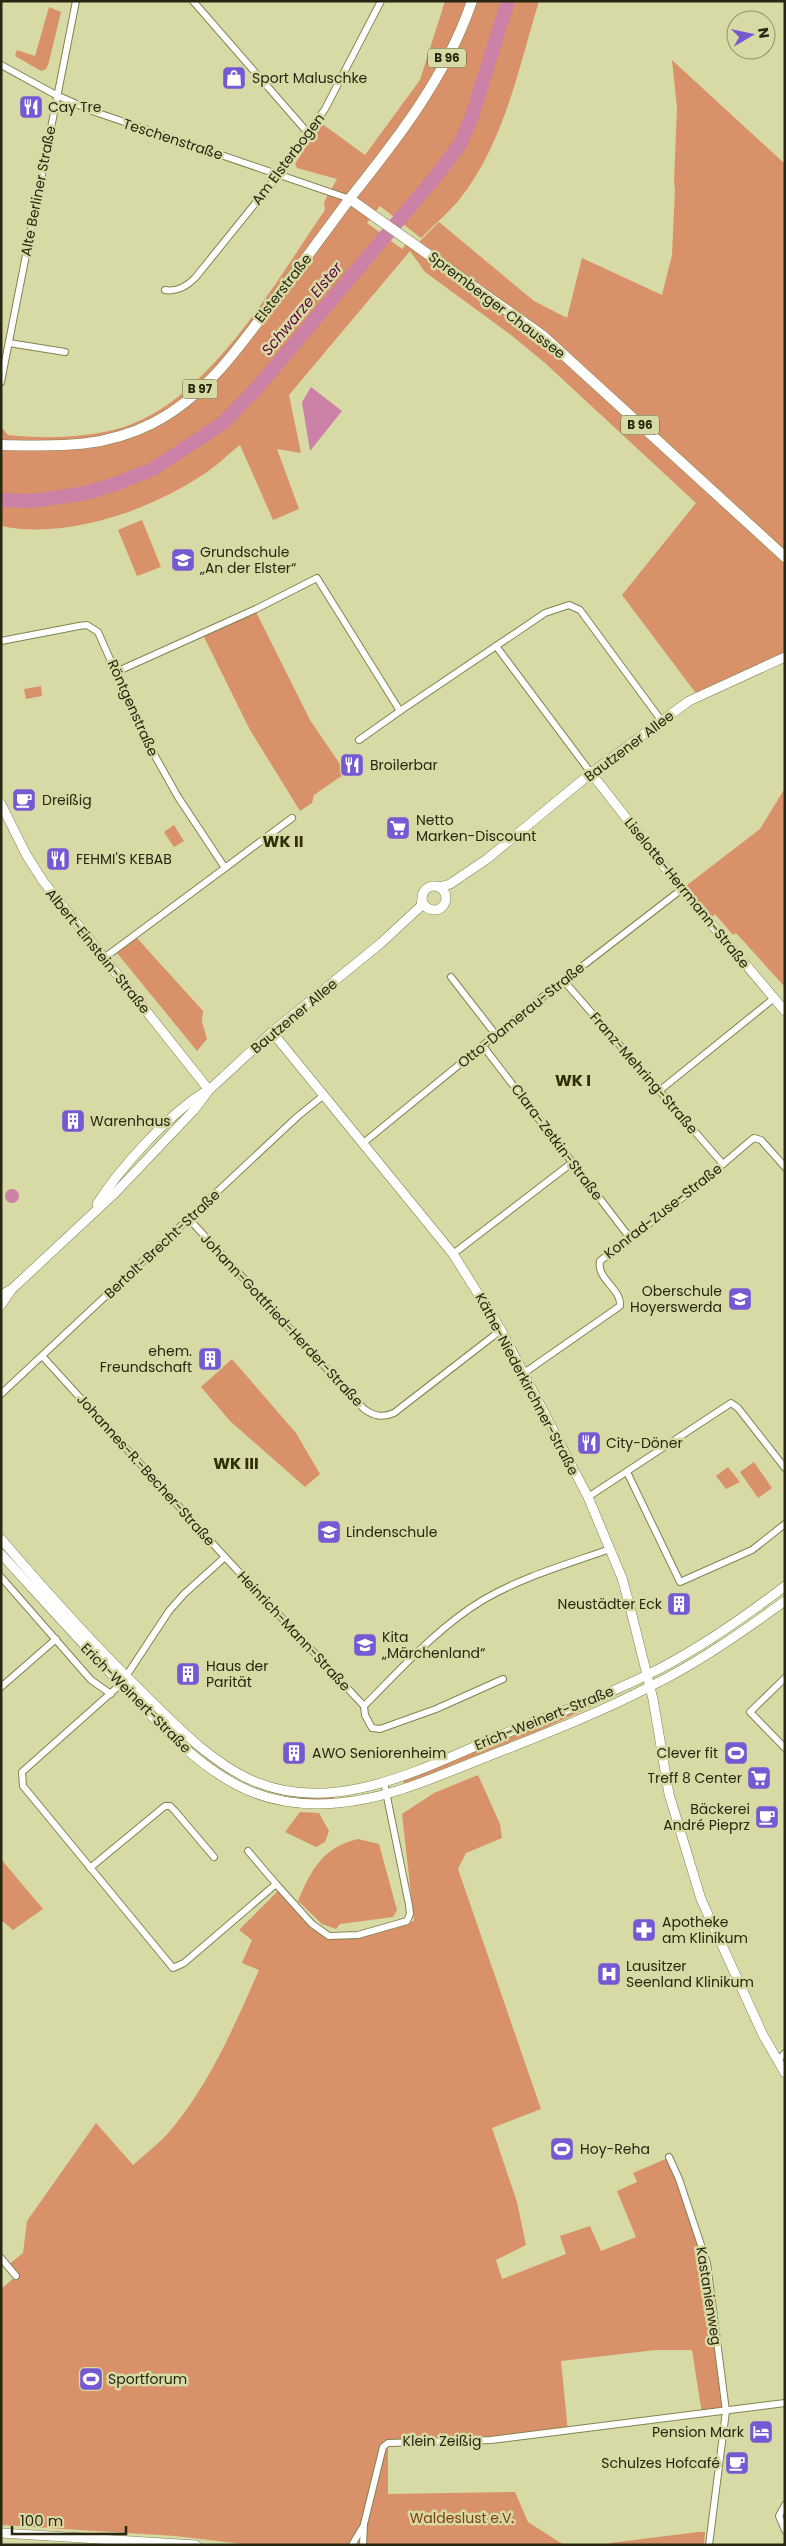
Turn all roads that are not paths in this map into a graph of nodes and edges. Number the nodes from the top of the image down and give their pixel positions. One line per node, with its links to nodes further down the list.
1 (76, 1): 6 (street, Alte Berliner Straße)
2 (193, 1): 7 (street)
3 (381, 1): 7 (street, Am Elsterbogen)
4 (472, 1): 9 (main road, Elsterstraße / B 96)
5 (2, 68): 6 (street, Teschenstraße)
6 (56, 95): 8 (street, Teschenstraße); 11 (street, Alte Berliner Straße)
7 (308, 133): 8 (street, Am Elsterbogen)
8 (279, 174): 9 (street, Teschenstraße); 10 (street, Am Elsterbogen)
9 (350, 199): 14 (main road, Elsterstraße / B 97); 15 (main road, Spremberger Chaussee / B 96)
10 (165, 290)
11 (9, 342): 12 (street); 13 (street, Alte Berliner Straße)
12 (65, 352)
13 (1, 382)
14 (1, 444)
15 (785, 557)
16 (1, 641): 19 (street, Röntgenstraße)
17 (496, 646): 20 (street); 21 (street); 23 (street)
18 (785, 657): 21 (street, Bautzener Allee)
19 (116, 672): 20 (street); 27 (street, Röntgenstraße)
20 (400, 711): 22 (street)
21 (661, 720): 23 (street, Bautzener Allee)
22 (359, 740)
23 (591, 773): 26 (street, Bautzener Allee); 29 (street, Liselotte-Herrmann-Straße)
24 (1, 804): 32 (street, Albert-Einstein-Straße)
25 (292, 818): 27 (street)
26 (487, 859): 28 (street, Bautzener Allee); 30 (street, Bautzener Allee)
27 (225, 868): 32 (street)
28 (439, 887): 30 (street); 31 (street, Bautzener Allee)
29 (682, 889): 34 (street, Otto-Damerau-Straße); 35 (street, Liselotte-Herrmann-Straße)
30 (446, 896): 31 (street, Bautzener Allee)
31 (425, 904): 37 (street, Bautzener Allee)
32 (104, 958): 40 (street, Albert-Einstein-Straße)
33 (451, 977): 38 (street)
34 (564, 981): 38 (street, Otto-Damerau-Straße); 41 (street, Franz-Mehring-Straße)
35 (773, 999): 36 (street, Liselotte-Herrmann-Straße); 41 (street)
36 (785, 1011)
37 (272, 1032): 40 (street, Bautzener Allee); 42 (street, Käthe-Niederkirchner-Straße)
38 (496, 1035): 39 (street, Otto-Damerau-Straße)
39 (483, 1046): 43 (street, Otto-Damerau-Straße); 44 (street, Clara-Zetkin-Straße)
40 (209, 1090): 50 (street, Bautzener Allee)
41 (659, 1091): 45 (street, Franz-Mehring-Straße)
42 (324, 1095): 43 (street, Käthe-Niederkirchner-Straße); 47 (street, Bertolt-Brecht-Straße)
43 (362, 1144): 49 (street, Käthe-Niederkirchner-Straße)
44 (573, 1162): 48 (street, Clara-Zetkin-Straße); 49 (street)
45 (723, 1164): 46 (street, Konrad-Zuse-Straße); 48 (street, Konrad-Zuse-Straße)
46 (785, 1167)
47 (189, 1219): 53 (street, Johann-Gottfried-Herder-Straße); 54 (street, Bertolt-Brecht-Straße)
48 (630, 1238): 55 (street, Konrad-Zuse-Straße)
49 (453, 1254): 53 (street, Käthe-Niederkirchner-Straße)
50 (12, 1289): 51 (street, Bautzener Allee); 52 (street, Bautzener Allee)
51 (1, 1295)
52 (1, 1305)
53 (501, 1330): 55 (street, Käthe-Niederkirchner-Straße)
54 (43, 1357): 56 (street, Bertolt-Brecht-Straße); 64 (street, Johannes-R.-Becher-Straße)
55 (524, 1373): 59 (street, Käthe-Niederkirchner-Straße)
56 (1, 1394)
57 (785, 1468): 58 (street)
58 (627, 1472): 59 (street); 60 (street)
59 (588, 1497): 62 (street, Käthe-Niederkirchner-Straße)
60 (785, 1524)
61 (1, 1539): 72 (street, Erich-Weinert-Straße)
62 (610, 1549): 69 (street, Käthe-Niederkirchner-Straße); 76 (street)
63 (1, 1554): 72 (street, Erich-Weinert-Straße)
64 (225, 1557): 72 (street, Johannes-R.-Becher-Straße); 76 (street, Heinrich-Mann-Straße)
65 (1, 1577): 68 (street, Erich-Weinert-Straße)
66 (785, 1586): 69 (street, Erich-Weinert-Straße)
67 (785, 1602): 74 (street, Erich-Weinert-Straße)
68 (56, 1640): 73 (street); 75 (street, Erich-Weinert-Straße)
69 (648, 1675): 74 (street, Käthe-Niederkirchner-Straße); 78 (street, Erich-Weinert-Straße)
70 (785, 1678): 77 (street)
71 (503, 1679): 76 (street, Heinrich-Mann-Straße)
72 (124, 1680): 75 (street, Johannes-R.-Becher-Straße); 78 (street, Erich-Weinert-Straße); 79 (street, Erich-Weinert-Straße)
73 (1, 1687)
74 (650, 1687): 79 (street, Erich-Weinert-Straße); 85 (street, Käthe-Niederkirchner-Straße)
75 (111, 1694): 82 (street, Johannes-R.-Becher-Straße)
76 (364, 1706)
77 (785, 1748)
78 (384, 1782): 79 (street)
79 (387, 1795): 83 (street)
80 (248, 1851): 83 (street)
81 (214, 1857): 82 (street)
82 (90, 1868): 83 (street)
83 (276, 1884)
84 (785, 2054): 85 (street)
85 (777, 2061): 86 (street, Käthe-Niederkirchner-Straße)
86 (785, 2073)
87 (669, 2157): 91 (street, Kastanienweg)
88 (1, 2258): 89 (street)
89 (16, 2276)
90 (785, 2403): 91 (street)
91 (726, 2411): 93 (street, Klein Zeißig); 100 (street, Kastanienweg)
92 (785, 2505): 94 (street)
93 (364, 2524): 98 (street, Klein Zeißig); 99 (street, Klein Zeißig)
94 (785, 2530)
95 (1, 2532): 96 (street)
96 (177, 2544): 97 (street)
97 (196, 2545)
98 (352, 2545)
99 (363, 2545)
100 (710, 2545)

